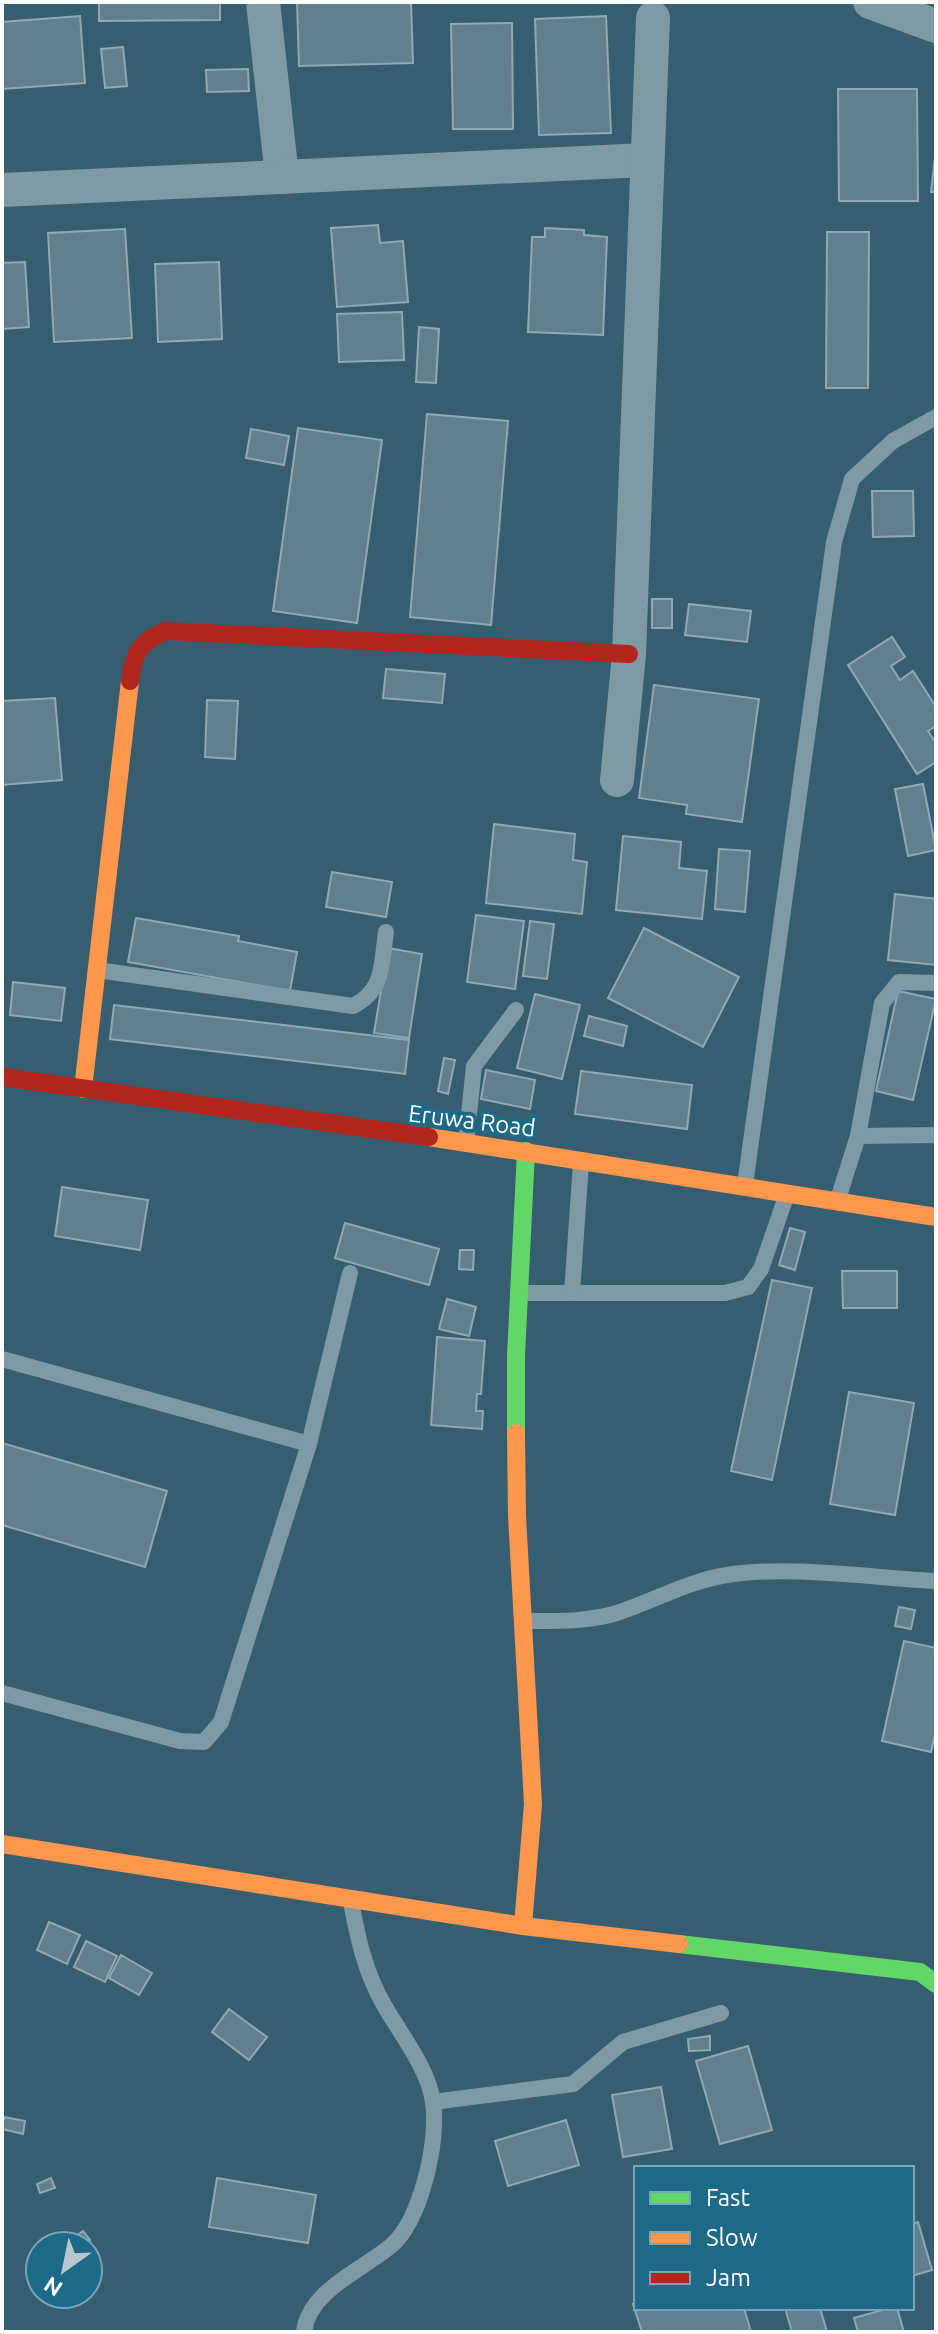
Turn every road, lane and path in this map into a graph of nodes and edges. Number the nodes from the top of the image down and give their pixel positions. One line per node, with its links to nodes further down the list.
1 (263, 2): 6 (street)
2 (870, 2): 4 (street)
3 (653, 18): 5 (street)
4 (936, 26)
5 (646, 160): 6 (street); 9 (street)
6 (282, 177): 7 (street)
7 (2, 190)
8 (936, 417): 22 (lane)
9 (629, 654): 10 (street); 12 (street)
10 (617, 780)
11 (386, 932): 12 (lane)
12 (96, 970): 16 (street)
13 (936, 983): 18 (lane)
14 (516, 1010): 19 (lane)
15 (2, 1077): 16 (street, Eruwa Road)
16 (83, 1089): 19 (street, Eruwa Road)
17 (936, 1135): 18 (lane)
18 (858, 1136): 24 (lane)
19 (466, 1144): 20 (street, Eruwa Road)
20 (526, 1151): 21 (street, Eruwa Road); 27 (street)
21 (581, 1160): 22 (street, Eruwa Road); 28 (lane)
22 (745, 1186): 23 (street, Eruwa Road)
23 (788, 1192): 24 (street, Eruwa Road); 28 (lane)
24 (838, 1200): 25 (street, Eruwa Road)
25 (936, 1217)
26 (350, 1273): 30 (lane)
27 (519, 1293): 28 (lane); 32 (street)
28 (572, 1293)
29 (2, 1359): 30 (lane)
30 (309, 1444): 33 (lane)
31 (936, 1581): 32 (lane)
32 (523, 1621): 36 (street)
33 (2, 1693)
34 (2, 1844): 35 (street)
35 (351, 1899): 36 (street); 39 (lane)
36 (523, 1926): 37 (street)
37 (936, 1984)
38 (721, 2013): 39 (lane)
39 (433, 2102): 40 (lane)
40 (304, 2332)

